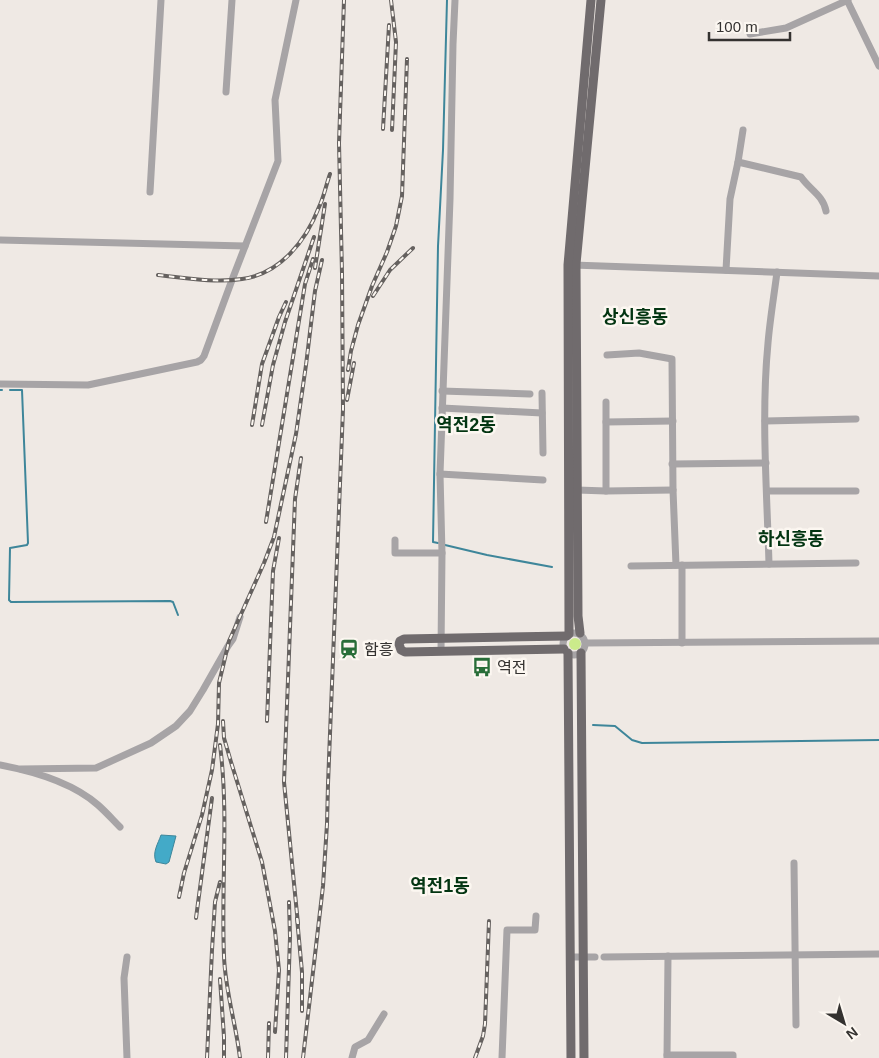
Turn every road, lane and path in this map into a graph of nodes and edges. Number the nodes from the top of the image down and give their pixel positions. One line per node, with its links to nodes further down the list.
1 (161, 0): 13 (street)
2 (232, 0): 10 (street)
3 (296, 0): 16 (street)
4 (454, 0): 23 (street)
5 (590, 0): 17 (main road)
6 (600, 0): 17 (main road)
7 (848, 0): 8 (street); 9 (street)
8 (750, 34)
9 (879, 66)
10 (226, 92)
11 (743, 130): 12 (street)
12 (738, 162): 14 (street); 18 (street)
13 (150, 192)
14 (826, 211)
15 (0, 240): 16 (street)
16 (245, 246): 22 (street)
17 (572, 265): 18 (street); 38 (main road); 51 (main road)
18 (726, 270): 19 (street)
19 (777, 272): 20 (street); 30 (street)
20 (879, 276)
21 (607, 355): 32 (street)
22 (0, 384)
23 (442, 391): 25 (street); 27 (street)
24 (542, 393): 28 (street)
25 (530, 394)
26 (606, 402): 31 (street)
27 (442, 408): 28 (street); 36 (street)
28 (542, 413): 33 (street)
29 (856, 419): 30 (street)
30 (765, 421): 35 (street)
31 (606, 422): 32 (street); 40 (street)
32 (672, 422): 34 (street)
33 (543, 453)
34 (672, 464): 35 (street); 39 (street)
35 (766, 464): 41 (street)
36 (440, 474): 37 (street); 44 (street)
37 (543, 480)
38 (577, 490): 40 (street); 50 (main road)
39 (672, 490): 40 (street); 47 (street)
40 (606, 491)
41 (767, 491): 42 (street); 46 (street)
42 (856, 491)
43 (395, 540): 44 (street)
44 (442, 553): 52 (street)
45 (856, 563): 46 (street)
46 (769, 564): 47 (street)
47 (679, 565): 48 (street); 55 (street)
48 (630, 566)
49 (240, 617): 60 (street)
50 (580, 634): 51 (street); 54 (street)
51 (568, 635): 52 (main road); 57 (street)
52 (441, 638): 56 (street); 56 (main road)
53 (879, 641): 55 (street)
54 (586, 643): 55 (street); 58 (street)
55 (682, 643)
56 (441, 651): 57 (main road)
57 (566, 651): 58 (street); 68 (main road)
58 (581, 653): 69 (main road)
59 (0, 764): 60 (street)
60 (21, 769): 61 (street)
61 (120, 828)
62 (794, 864): 65 (street)
63 (536, 916): 77 (street)
64 (879, 954): 65 (street)
65 (795, 955): 67 (street); 73 (street)
66 (128, 956): 75 (street)
67 (668, 956): 71 (street); 74 (street)
68 (570, 957): 69 (street); 78 (main road)
69 (582, 957): 70 (street); 79 (main road)
70 (595, 957)
71 (604, 957)
72 (384, 1014): 76 (street)
73 (796, 1025)
74 (667, 1056): 80 (street)
75 (127, 1058)
76 (352, 1058)
77 (502, 1058)
78 (571, 1058)
79 (584, 1058)
80 (733, 1058)

